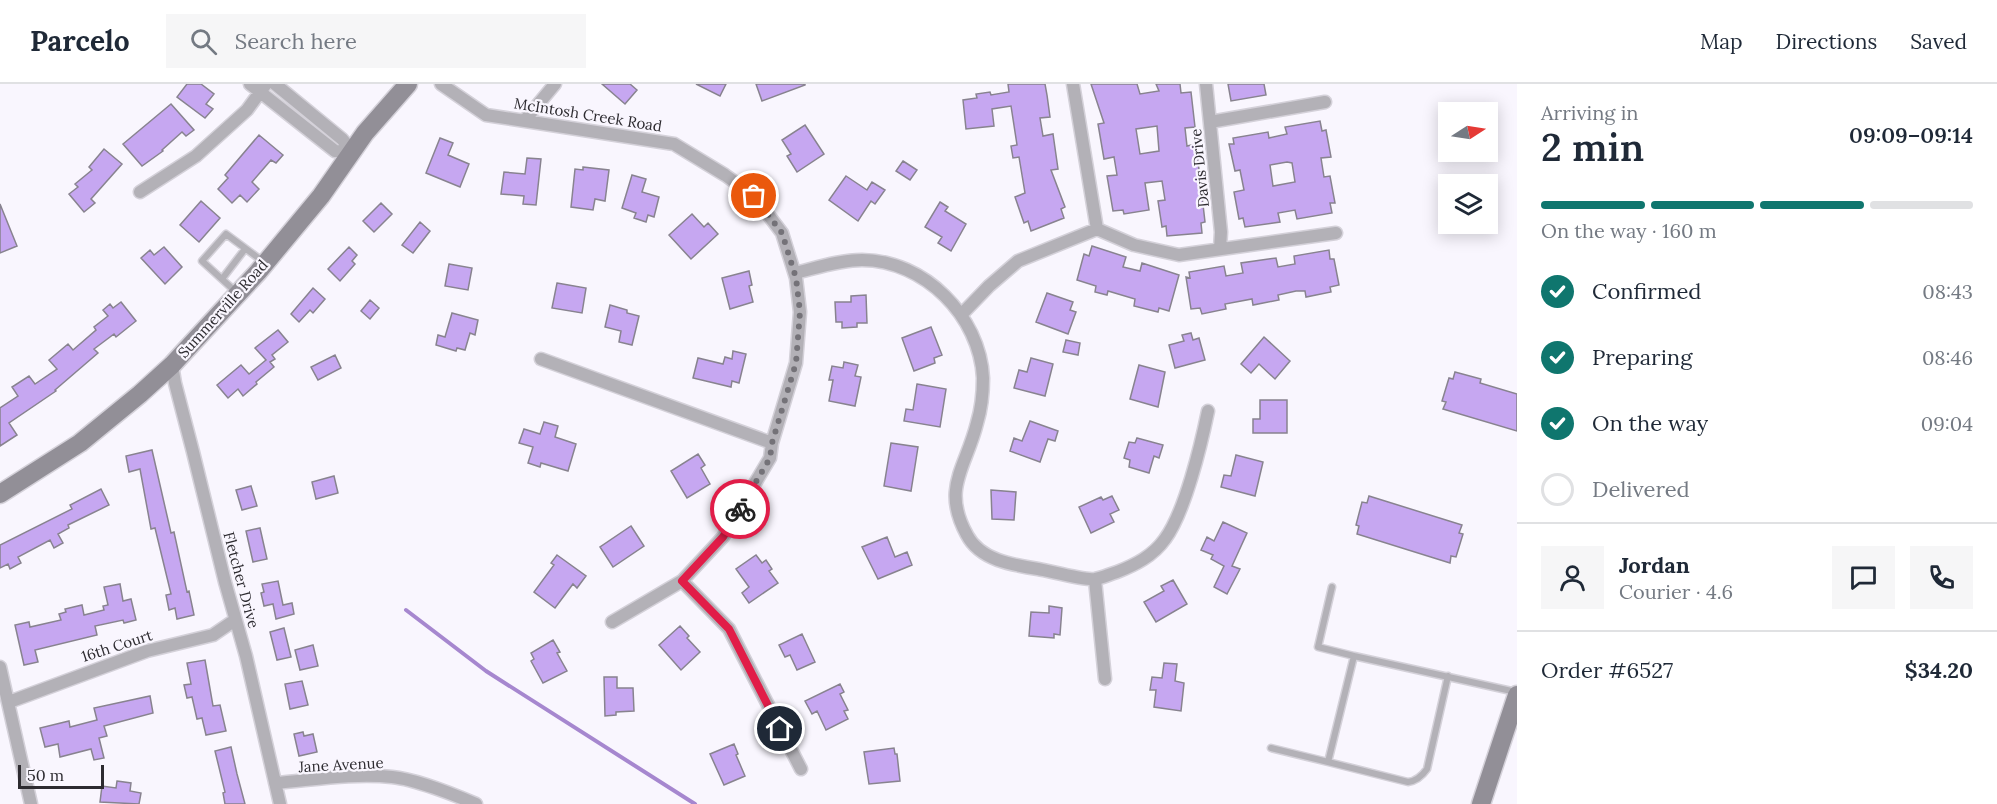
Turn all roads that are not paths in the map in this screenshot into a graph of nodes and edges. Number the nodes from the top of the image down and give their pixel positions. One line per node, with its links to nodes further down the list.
1 (275, 84): 11 (street)
2 (408, 84): 11 (main road, Summerville Road)
3 (441, 84): 9 (street, McIntosh Creek Road)
4 (555, 84): 9 (street)
5 (1073, 84): 13 (street)
6 (1206, 84): 10 (street, Davis Drive)
7 (258, 87): 11 (street); 12 (street)
8 (1325, 102): 10 (street)
9 (525, 120): 18 (street, McIntosh Creek Road)
10 (1210, 122): 16 (street, Davis Drive)
11 (352, 153): 17 (main road, Summerville Road)
12 (140, 192)
13 (1096, 229): 16 (street); 21 (street)
14 (1336, 233): 16 (street)
15 (245, 249): 17 (lane); 19 (lane); 19 (lane)
16 (1220, 249)
17 (265, 263): 20 (main road, Summerville Road)
18 (795, 273): 21 (street); 25 (street, McIntosh Creek Road)
19 (222, 279): 20 (lane)
20 (238, 294): 23 (main road, Summerville Road)
21 (961, 315): 27 (street)
22 (541, 359): 25 (street)
23 (172, 364): 26 (main road, Summerville Road); 30 (street, Fletcher Drive)
24 (1208, 411): 27 (street)
25 (772, 443): 28 (street, McIntosh Creek Road)
26 (0, 494)
27 (1095, 580): 35 (street)
28 (682, 581): 31 (street, McIntosh Creek Road); 40 (street)
29 (1332, 587): 32 (lane)
30 (235, 620): 37 (street, 16th Court); 41 (street, Fletcher Drive)
31 (612, 622)
32 (1354, 656): 34 (lane); 39 (lane)
33 (0, 667): 37 (street)
34 (1448, 676): 36 (lane); 39 (lane)
35 (1105, 679)
36 (1517, 694): 45 (main road)
37 (9, 702): 42 (street)
38 (1270, 748): 39 (lane)
39 (1328, 762)
40 (801, 769)
41 (275, 783): 43 (street, Fletcher Drive); 44 (street, Jane Avenue)
42 (32, 804)
43 (280, 804)
44 (476, 804)
45 (1481, 804)

